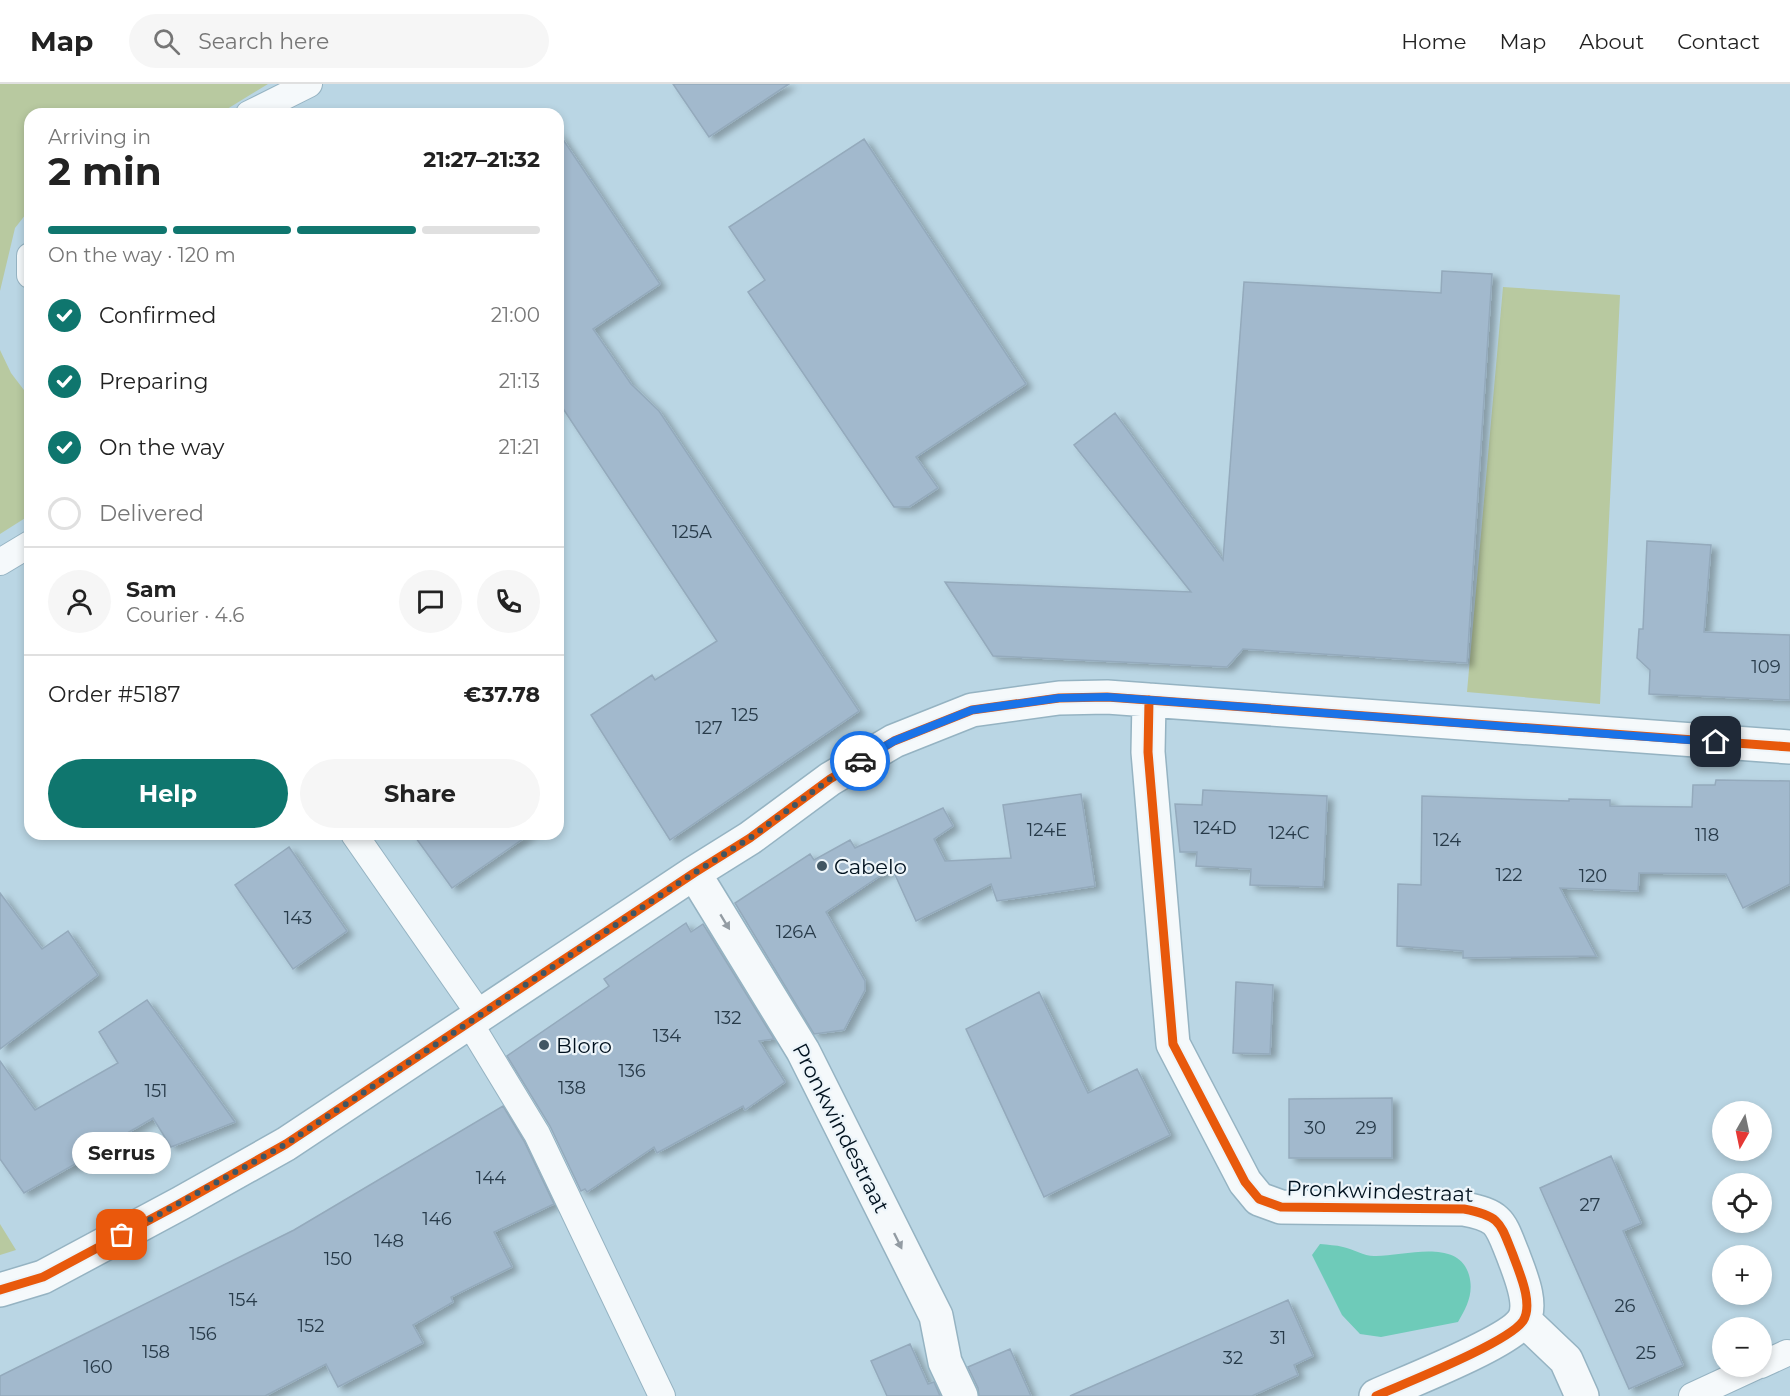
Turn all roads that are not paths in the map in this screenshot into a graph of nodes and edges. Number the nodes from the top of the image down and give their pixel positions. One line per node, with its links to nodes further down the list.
1 (309, 84): 2 (lane)
2 (261, 108)
3 (24, 548): 4 (lane)
4 (0, 562)
5 (1149, 700): 6 (street); 8 (street); 11 (street, Pronkwindestraat)
6 (1790, 747)
7 (358, 840): 9 (lane)
8 (694, 873): 9 (street); 16 (street, Pronkwindestraat, one-way to 16)
9 (475, 1019): 10 (street); 15 (lane)
10 (0, 1290)
11 (1524, 1320): 17 (street); 18 (street)
12 (1787, 1353): 13 (lane)
13 (1772, 1360)
14 (1734, 1377): 19 (lane)
15 (662, 1396)
16 (961, 1396)
17 (1376, 1396)
18 (1582, 1396)
19 (1692, 1396)

